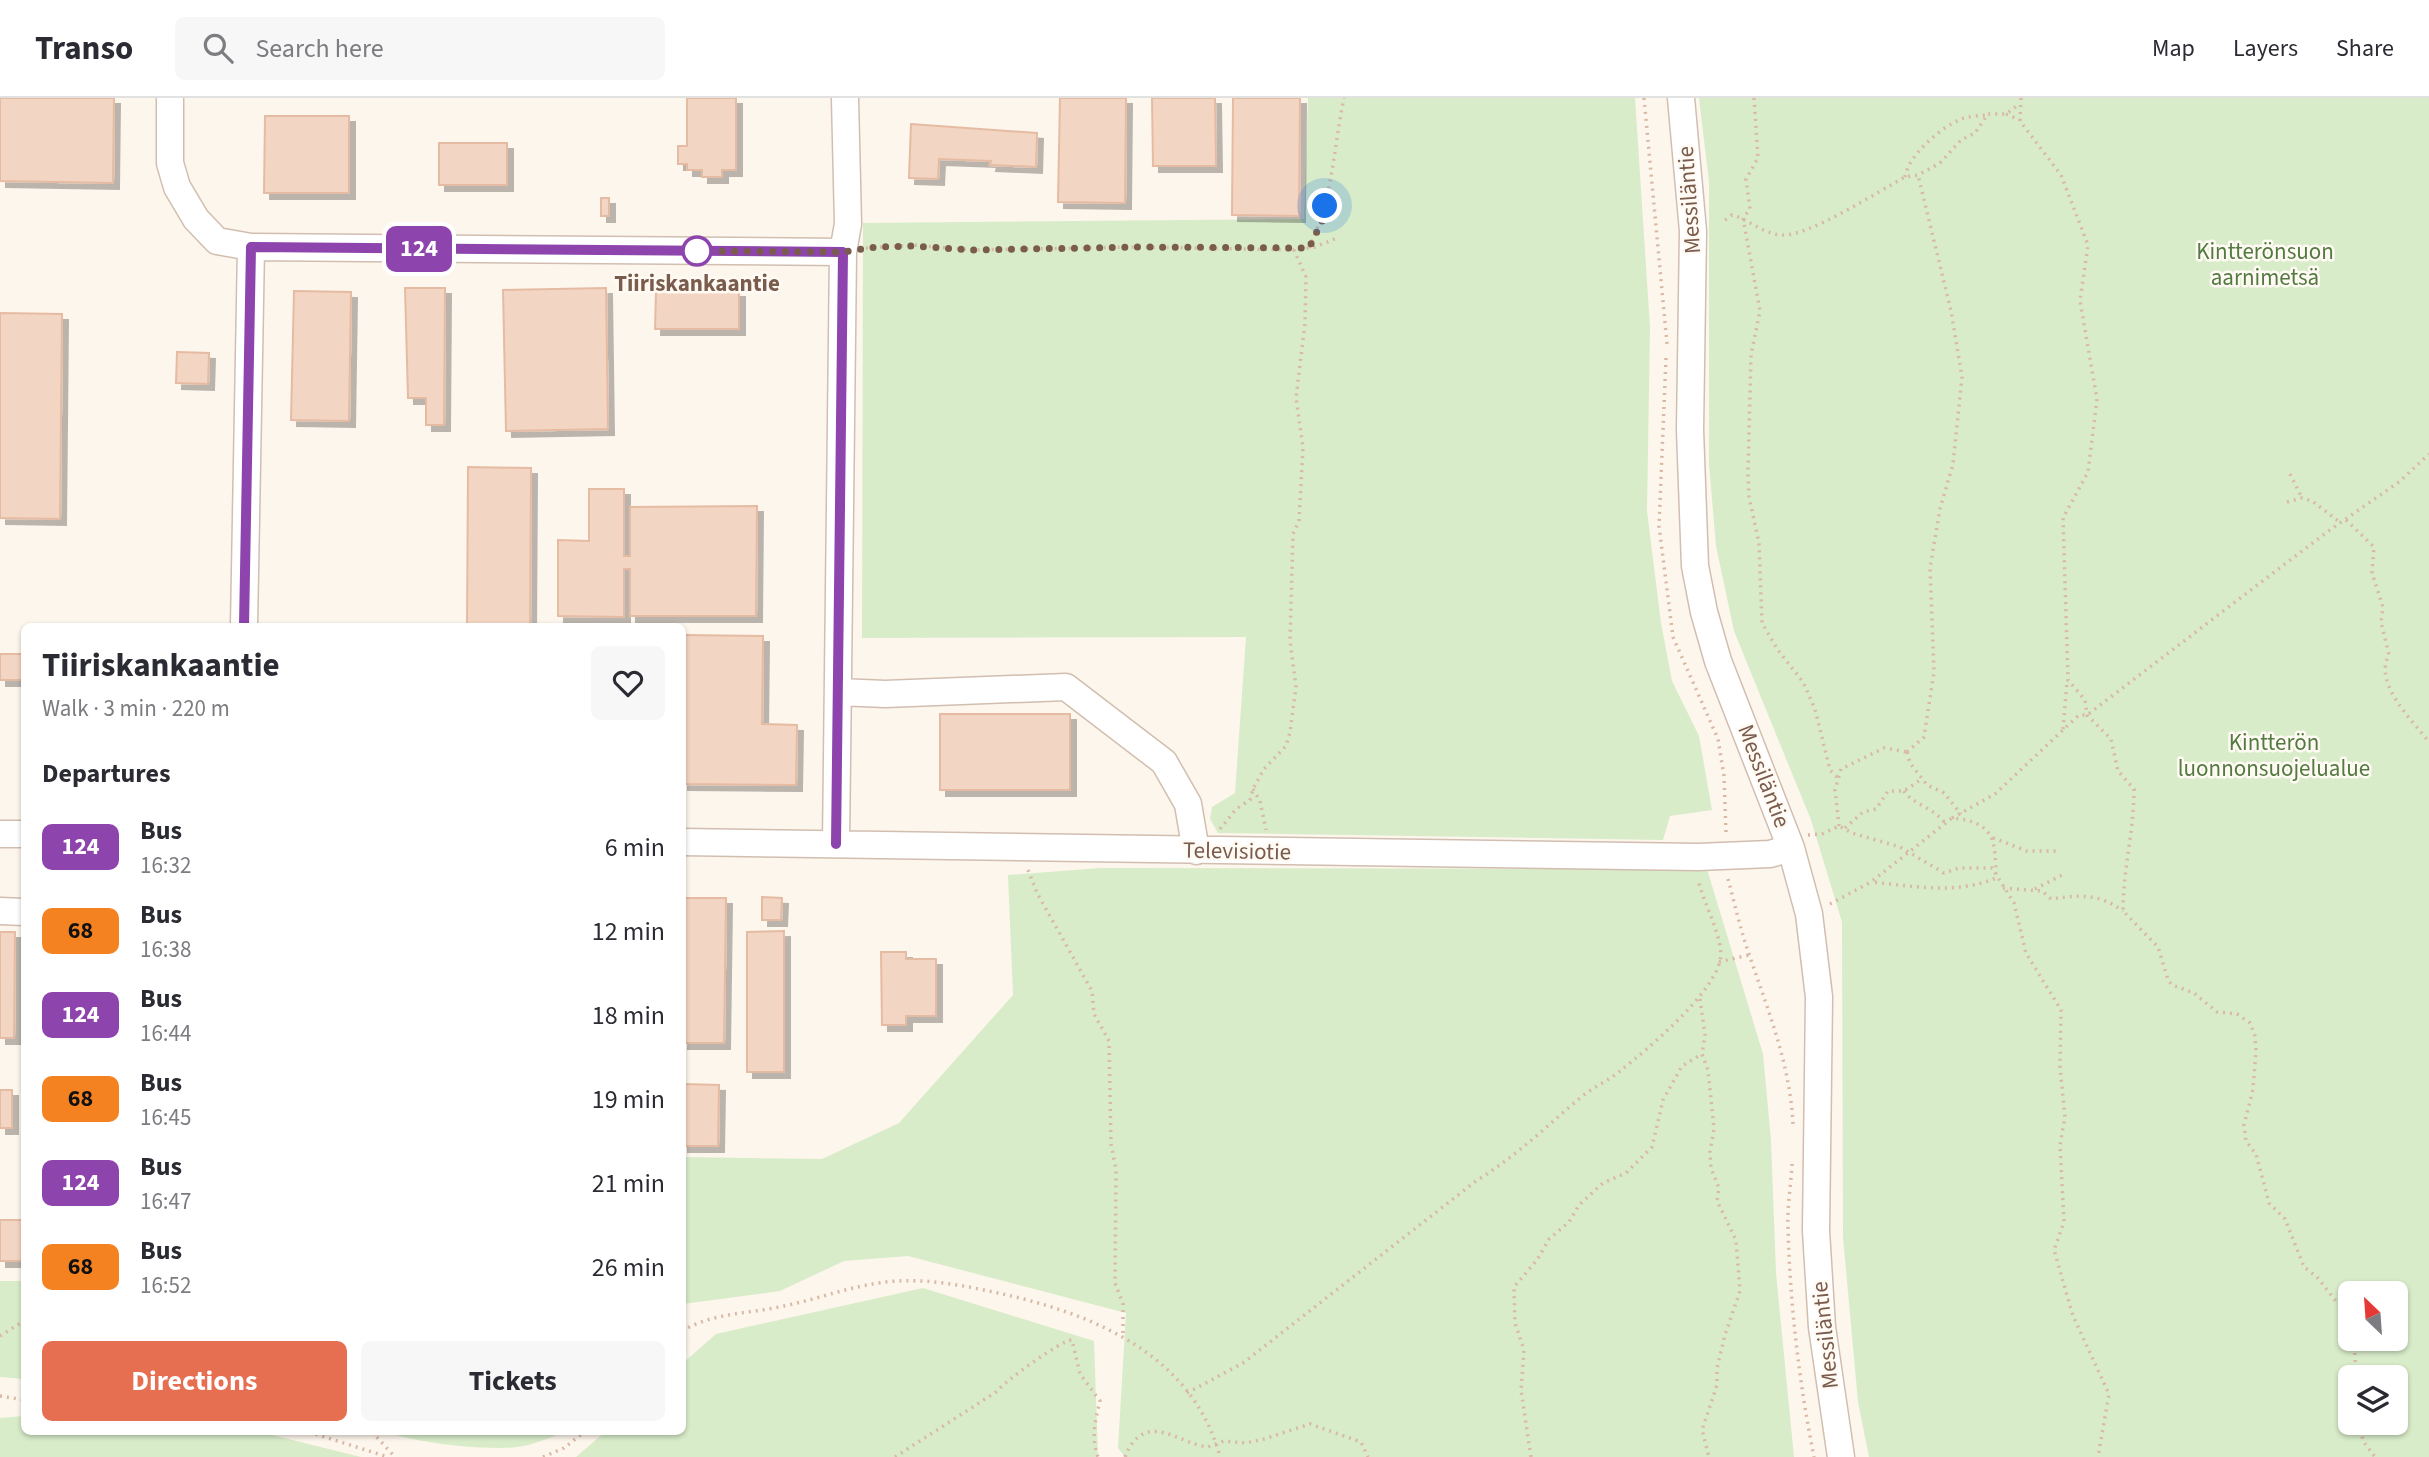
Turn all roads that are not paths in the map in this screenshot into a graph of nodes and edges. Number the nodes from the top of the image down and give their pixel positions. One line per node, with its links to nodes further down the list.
1 (170, 98): 4 (street)
2 (845, 98): 5 (street)
3 (1681, 98): 12 (street, Messiläntie)
4 (251, 247): 5 (street); 6 (street)
5 (843, 252): 7 (street)
6 (244, 623)
7 (839, 692): 11 (street); 13 (street)
8 (0, 834): 9 (street)
9 (21, 834)
10 (686, 842): 11 (street, Televisiotie)
11 (836, 844): 13 (street, Televisiotie)
12 (1790, 844): 13 (street, Televisiotie); 16 (street, Messiläntie)
13 (1205, 851)
14 (0, 911): 15 (street)
15 (21, 912)
16 (1841, 1457)

